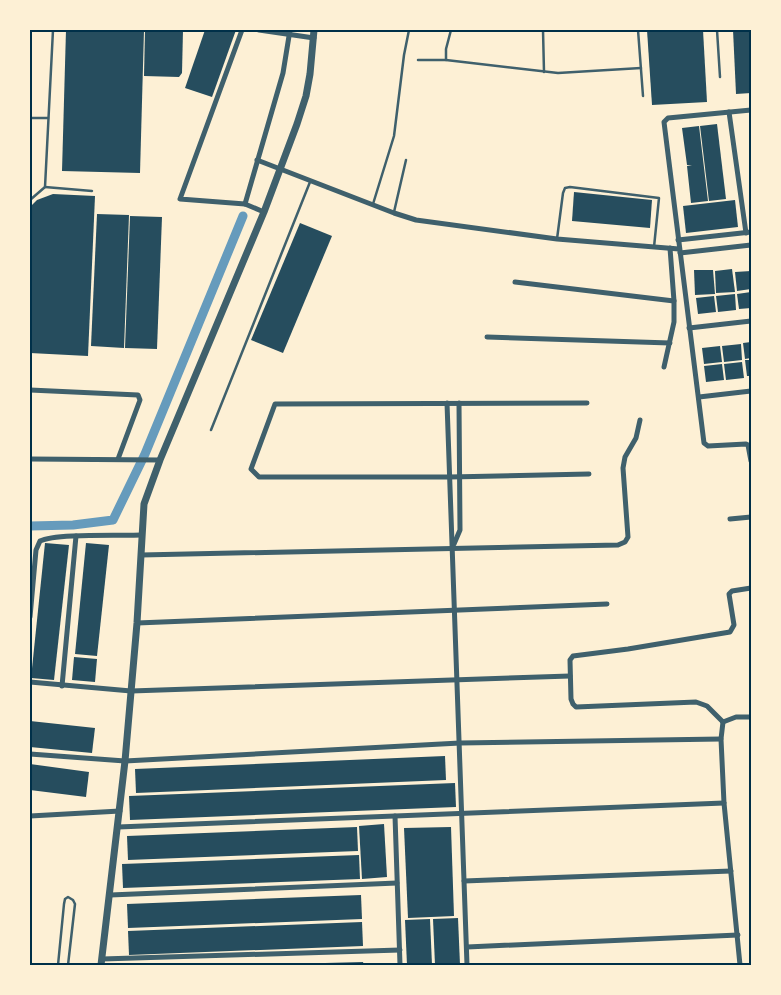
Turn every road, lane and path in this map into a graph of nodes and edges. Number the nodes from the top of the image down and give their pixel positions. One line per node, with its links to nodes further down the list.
1 (53, 30): 20 (lane)
2 (242, 30): 28 (street)
3 (259, 30): 9 (street)
4 (409, 30): 29 (lane)
5 (451, 30): 12 (lane)
6 (543, 30): 14 (lane)
7 (638, 30): 13 (lane)
8 (717, 30): 15 (lane)
9 (290, 32): 10 (street); 21 (street)
10 (314, 34): 23 (street)
11 (418, 60): 12 (lane)
12 (446, 60): 14 (lane)
13 (641, 68): 14 (lane); 16 (lane)
14 (544, 72)
15 (720, 77)
16 (643, 96)
17 (751, 110): 18 (street)
18 (729, 112): 32 (street); 34 (street)
19 (30, 118): 20 (lane)
20 (49, 118): 25 (lane)
21 (257, 160): 23 (street); 28 (street)
22 (406, 160): 31 (lane)
23 (280, 168): 24 (street); 30 (street)
24 (310, 180): 29 (street); 53 (lane)
25 (45, 187): 26 (lane); 27 (lane)
26 (92, 191)
27 (30, 200)
28 (245, 204): 30 (street)
29 (373, 205): 31 (street)
30 (264, 212): 56 (street)
31 (394, 214): 33 (street)
32 (749, 233): 34 (street)
33 (557, 239): 36 (street); 36 (lane)
34 (678, 240): 38 (street)
35 (751, 245): 38 (street)
36 (654, 247): 37 (street)
37 (670, 248): 38 (street); 40 (street)
38 (680, 251): 42 (street)
39 (515, 282): 40 (street)
40 (674, 301): 44 (street)
41 (751, 321): 42 (street)
42 (689, 328): 48 (street)
43 (487, 337): 44 (street)
44 (670, 343): 45 (street)
45 (664, 367)
46 (30, 390): 55 (street)
47 (751, 391): 48 (street)
48 (699, 397): 57 (street)
49 (447, 402): 50 (street); 60 (street); 60 (street)
50 (459, 402): 51 (street); 59 (street)
51 (587, 402)
52 (640, 420): 65 (street)
53 (211, 430)
54 (30, 459): 55 (street)
55 (118, 459): 56 (street)
56 (157, 459): 63 (street)
57 (751, 461)
58 (589, 474): 59 (street)
59 (459, 476): 60 (street); 65 (street)
60 (449, 477): 65 (street)
61 (751, 517): 62 (street)
62 (730, 519)
63 (141, 535): 64 (street); 66 (street)
64 (76, 536): 70 (street); 75 (street)
65 (453, 547): 66 (street); 69 (street)
66 (141, 554): 71 (street)
67 (751, 588): 72 (street)
68 (607, 604): 69 (street)
69 (456, 610): 71 (street); 73 (street)
70 (30, 616)
71 (137, 623): 76 (street)
72 (570, 676): 73 (street); 78 (street)
73 (458, 681): 76 (street); 80 (street)
74 (30, 682): 75 (street)
75 (62, 686): 76 (street)
76 (131, 691): 82 (street)
77 (751, 717): 78 (street)
78 (723, 722): 79 (street)
79 (721, 739): 80 (street); 83 (street)
80 (460, 743): 82 (street); 85 (street)
81 (30, 754): 82 (street)
82 (125, 761): 84 (street)
83 (724, 803): 85 (street); 89 (street)
84 (120, 811): 86 (street); 88 (street)
85 (462, 814): 87 (street); 90 (street)
86 (30, 816)
87 (395, 816): 88 (street); 91 (street)
88 (118, 828): 92 (street)
89 (732, 871): 90 (street); 93 (street)
90 (464, 881): 94 (street)
91 (397, 884): 92 (street); 95 (street)
92 (110, 894): 96 (street)
93 (738, 935): 94 (street); 101 (street)
94 (467, 947): 100 (street)
95 (400, 950): 96 (street); 99 (street)
96 (102, 962)
97 (58, 965): 98 (lane)
98 (68, 965)
99 (400, 965)
100 (467, 965)
101 (740, 965)

